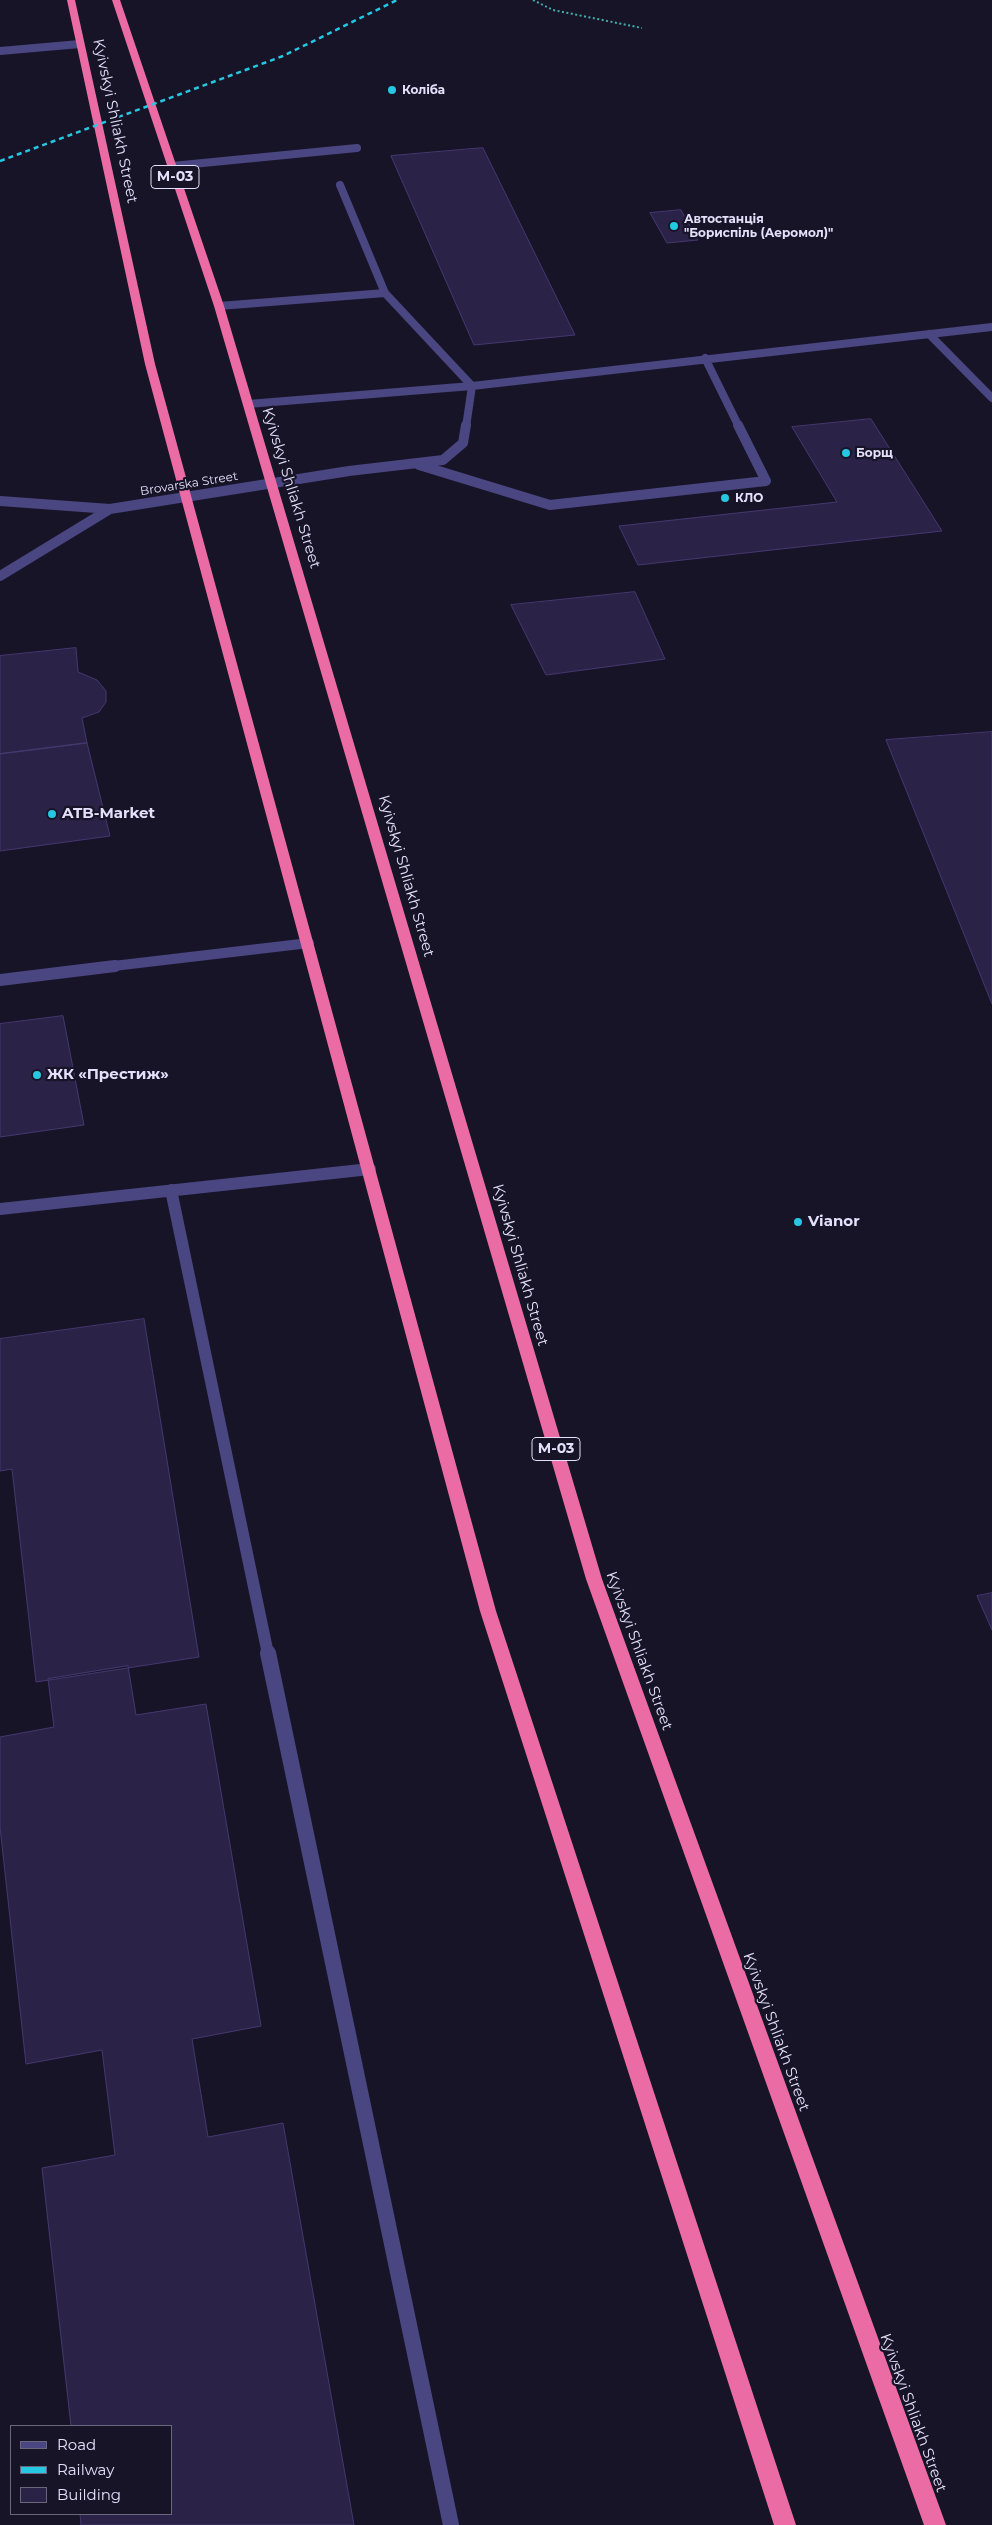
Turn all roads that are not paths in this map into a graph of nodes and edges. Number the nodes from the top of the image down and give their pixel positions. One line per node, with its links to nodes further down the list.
1 (71, 0): 3 (highway, Kyivskyi Shliakh Street)
2 (116, 0): 6 (highway, Kyivskyi Shliakh Street / М-03)
3 (80, 44): 4 (street); 18 (highway, Kyivskyi Shliakh Street)
4 (0, 51)
5 (357, 148): 6 (street)
6 (172, 166): 9 (highway, Kyivskyi Shliakh Street / М-03)
7 (340, 185): 8 (street)
8 (386, 293): 9 (street); 13 (street)
9 (218, 306): 15 (highway, Kyivskyi Shliakh Street / М-03)
10 (992, 327): 11 (street)
11 (929, 334): 12 (street); 14 (street)
12 (705, 358): 13 (street); 16 (street)
13 (472, 386): 15 (street); 16 (street, Brovarska Street)
14 (992, 398)
15 (248, 404): 17 (highway, Kyivskyi Shliakh Street / М-03)
16 (411, 462): 17 (street, Brovarska Street)
17 (271, 483): 18 (street, Brovarska Street); 29 (highway, Kyivskyi Shliakh Street / М-03)
18 (187, 496): 20 (street, Brovarska Street); 22 (highway, Kyivskyi Shliakh Street)
19 (0, 501): 20 (street, Brovarska Street)
20 (110, 509): 21 (street, Brovarska Street)
21 (0, 576)
22 (308, 943): 23 (street); 24 (highway, Kyivskyi Shliakh Street)
23 (0, 980)
24 (370, 1169): 25 (street); 28 (highway, Kyivskyi Shliakh Street)
25 (171, 1190): 26 (street); 27 (street)
26 (0, 1209)
27 (451, 2525)
28 (785, 2525)
29 (935, 2525)

